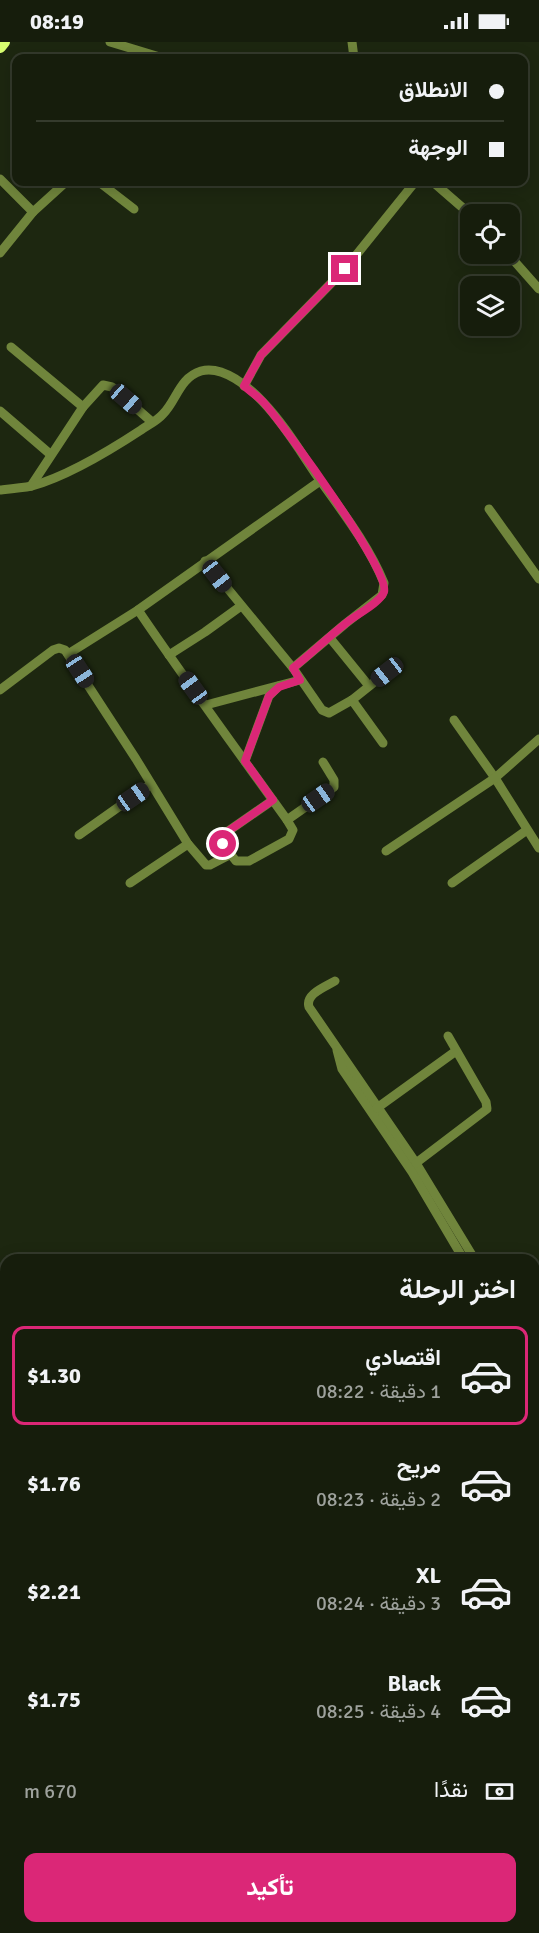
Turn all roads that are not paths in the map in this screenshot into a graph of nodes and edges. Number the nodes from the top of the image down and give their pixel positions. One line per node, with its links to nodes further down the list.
1 (4, 42): 3 (street)
2 (110, 42): 4 (street)
3 (0, 47)
4 (150, 54)
5 (0, 179): 12 (street)
6 (62, 186): 12 (street)
7 (104, 186): 11 (street)
8 (412, 186): 17 (street)
9 (438, 186): 10 (street)
10 (460, 205)
11 (134, 209)
12 (33, 212): 13 (street)
13 (0, 253)
14 (517, 264): 15 (street)
15 (539, 289)
16 (11, 346): 18 (street)
17 (244, 386): 20 (street); 22 (street)
18 (83, 406): 20 (street); 21 (street)
19 (0, 411): 21 (street)
20 (153, 422): 23 (street)
21 (50, 454): 23 (street)
22 (320, 481): 26 (street); 30 (street)
23 (30, 486): 24 (street)
24 (0, 490)
25 (489, 509): 27 (street)
26 (205, 561): 28 (street); 29 (street)
27 (539, 579)
28 (241, 606): 32 (street); 34 (street)
29 (138, 610): 31 (street); 32 (street)
30 (330, 638): 34 (street); 36 (street)
31 (68, 654): 38 (street); 47 (street)
32 (169, 655): 40 (street)
33 (397, 664): 36 (street)
34 (293, 668): 35 (street)
35 (300, 680): 37 (street); 39 (street)
36 (369, 686): 39 (street)
37 (279, 687): 40 (street); 44 (street)
38 (0, 690)
39 (352, 700): 43 (street)
40 (206, 705): 44 (street)
41 (454, 720): 46 (street)
42 (539, 739): 46 (street)
43 (383, 743)
44 (245, 761): 48 (street)
45 (323, 762): 49 (street)
46 (495, 778): 50 (street); 54 (street)
47 (151, 784): 51 (street); 52 (street)
48 (273, 800): 49 (street); 55 (street)
49 (287, 820): 55 (street)
50 (527, 830): 53 (street); 56 (street)
51 (79, 835)
52 (188, 844): 55 (street); 57 (street)
53 (539, 848)
54 (386, 851)
55 (231, 854)
56 (452, 883)
57 (130, 884)
58 (335, 981): 60 (street)
59 (448, 1036): 61 (street)
60 (336, 1048): 62 (street); 64 (street)
61 (456, 1051): 62 (street); 63 (street)
62 (378, 1108): 63 (street)
63 (416, 1162): 65 (street)
64 (460, 1254)
65 (471, 1254)

